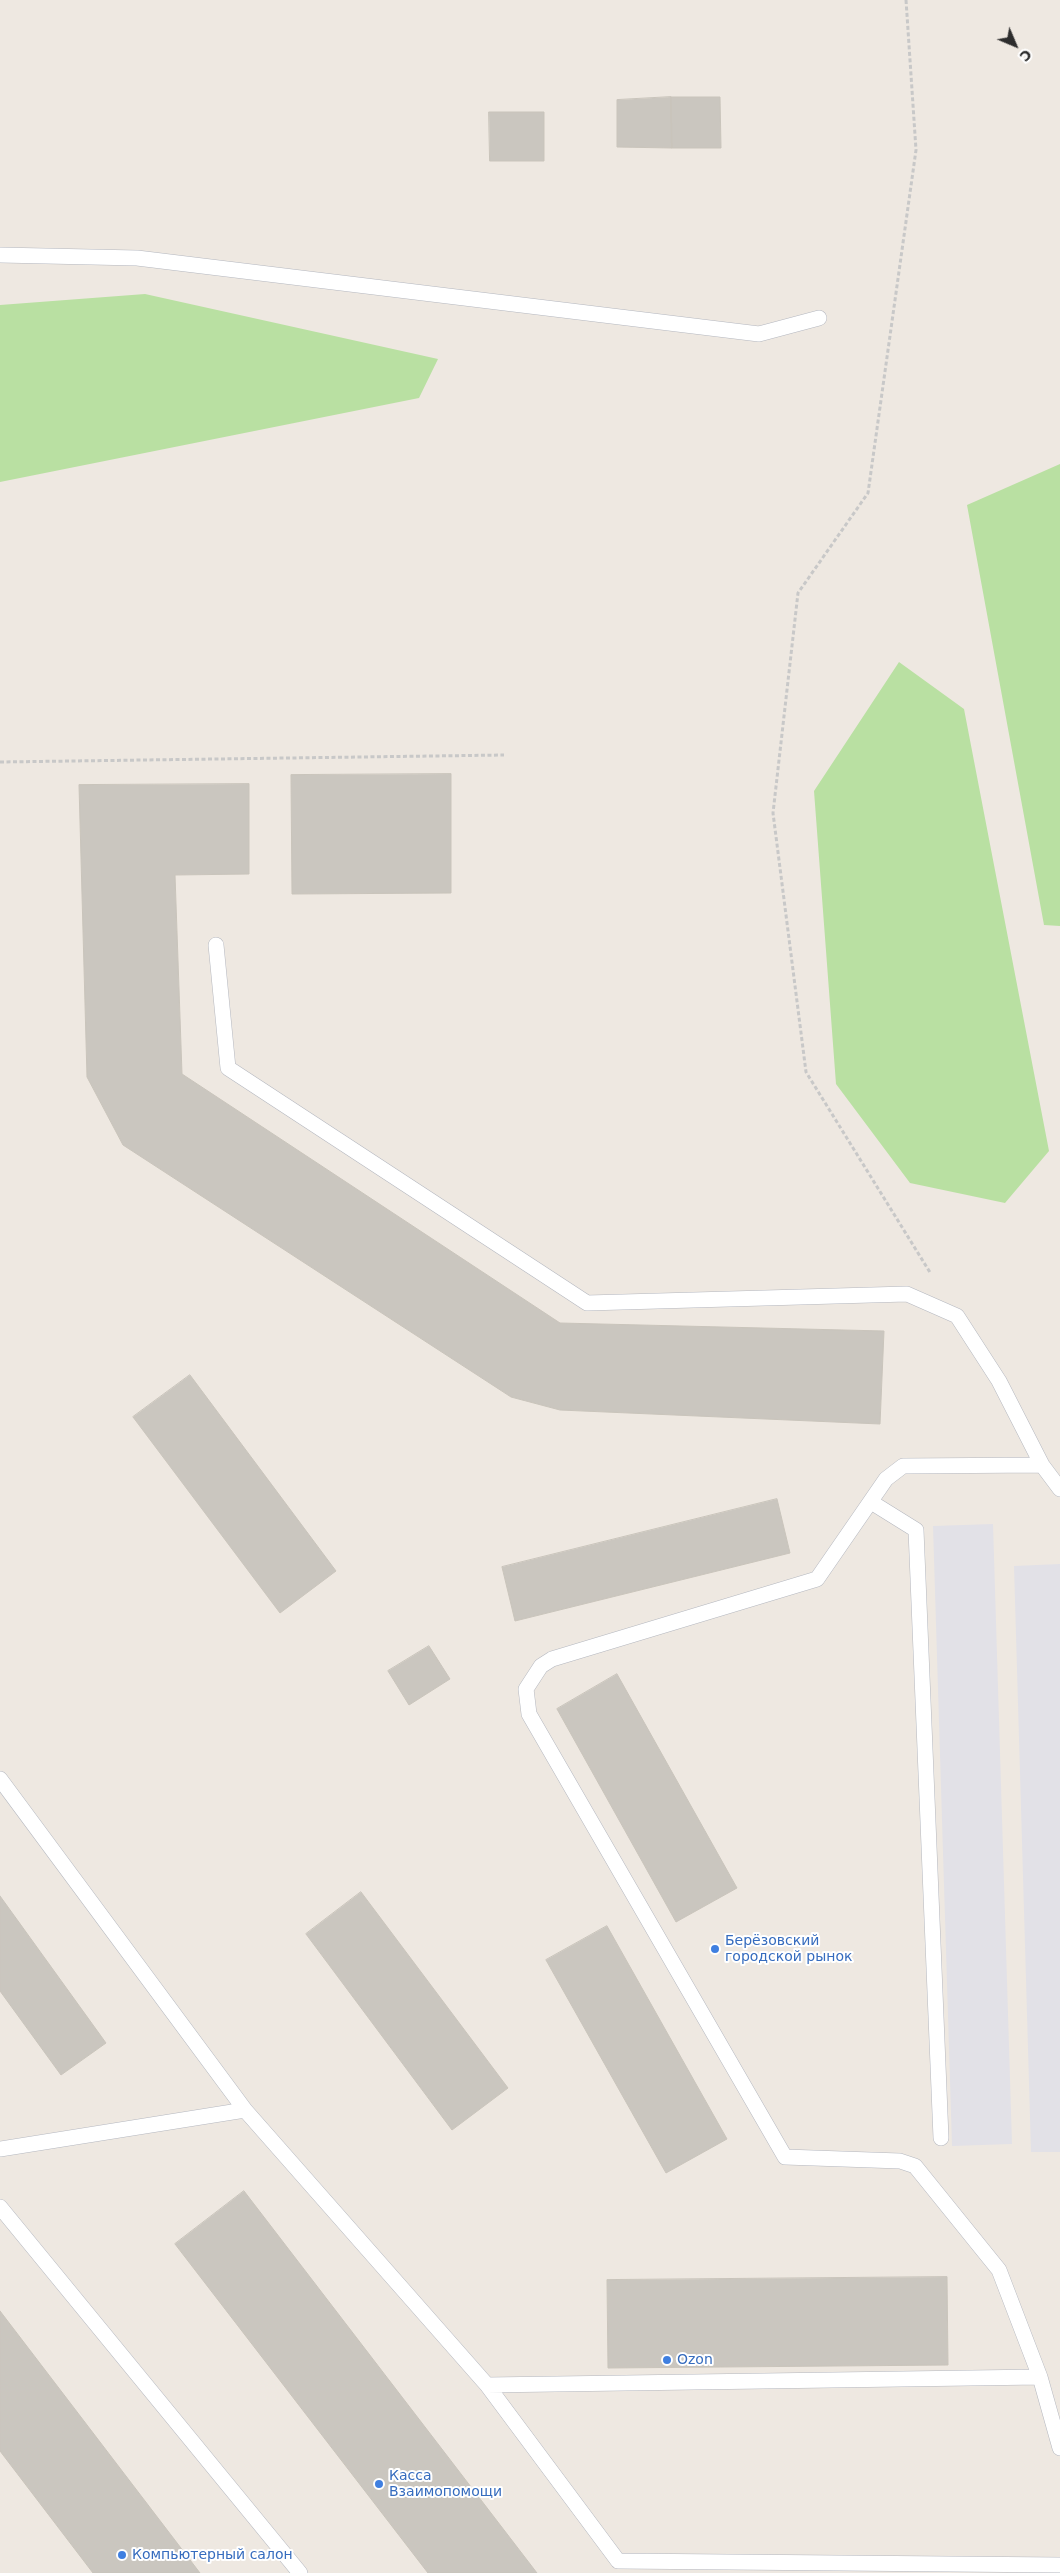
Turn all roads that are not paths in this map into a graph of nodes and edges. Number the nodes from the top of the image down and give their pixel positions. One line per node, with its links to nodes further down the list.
1 (0, 255): 2 (lane)
2 (819, 318)
3 (216, 945): 4 (lane)
4 (1042, 1466): 5 (lane); 6 (lane)
5 (1060, 1489)
6 (871, 1502): 9 (lane); 12 (lane)
7 (0, 1779): 8 (lane)
8 (245, 2110): 10 (lane); 13 (lane)
9 (941, 2138)
10 (0, 2149)
11 (0, 2207): 16 (lane)
12 (1040, 2377): 13 (lane); 14 (lane)
13 (487, 2385): 15 (lane)
14 (1060, 2448)
15 (1060, 2565)
16 (300, 2573)

